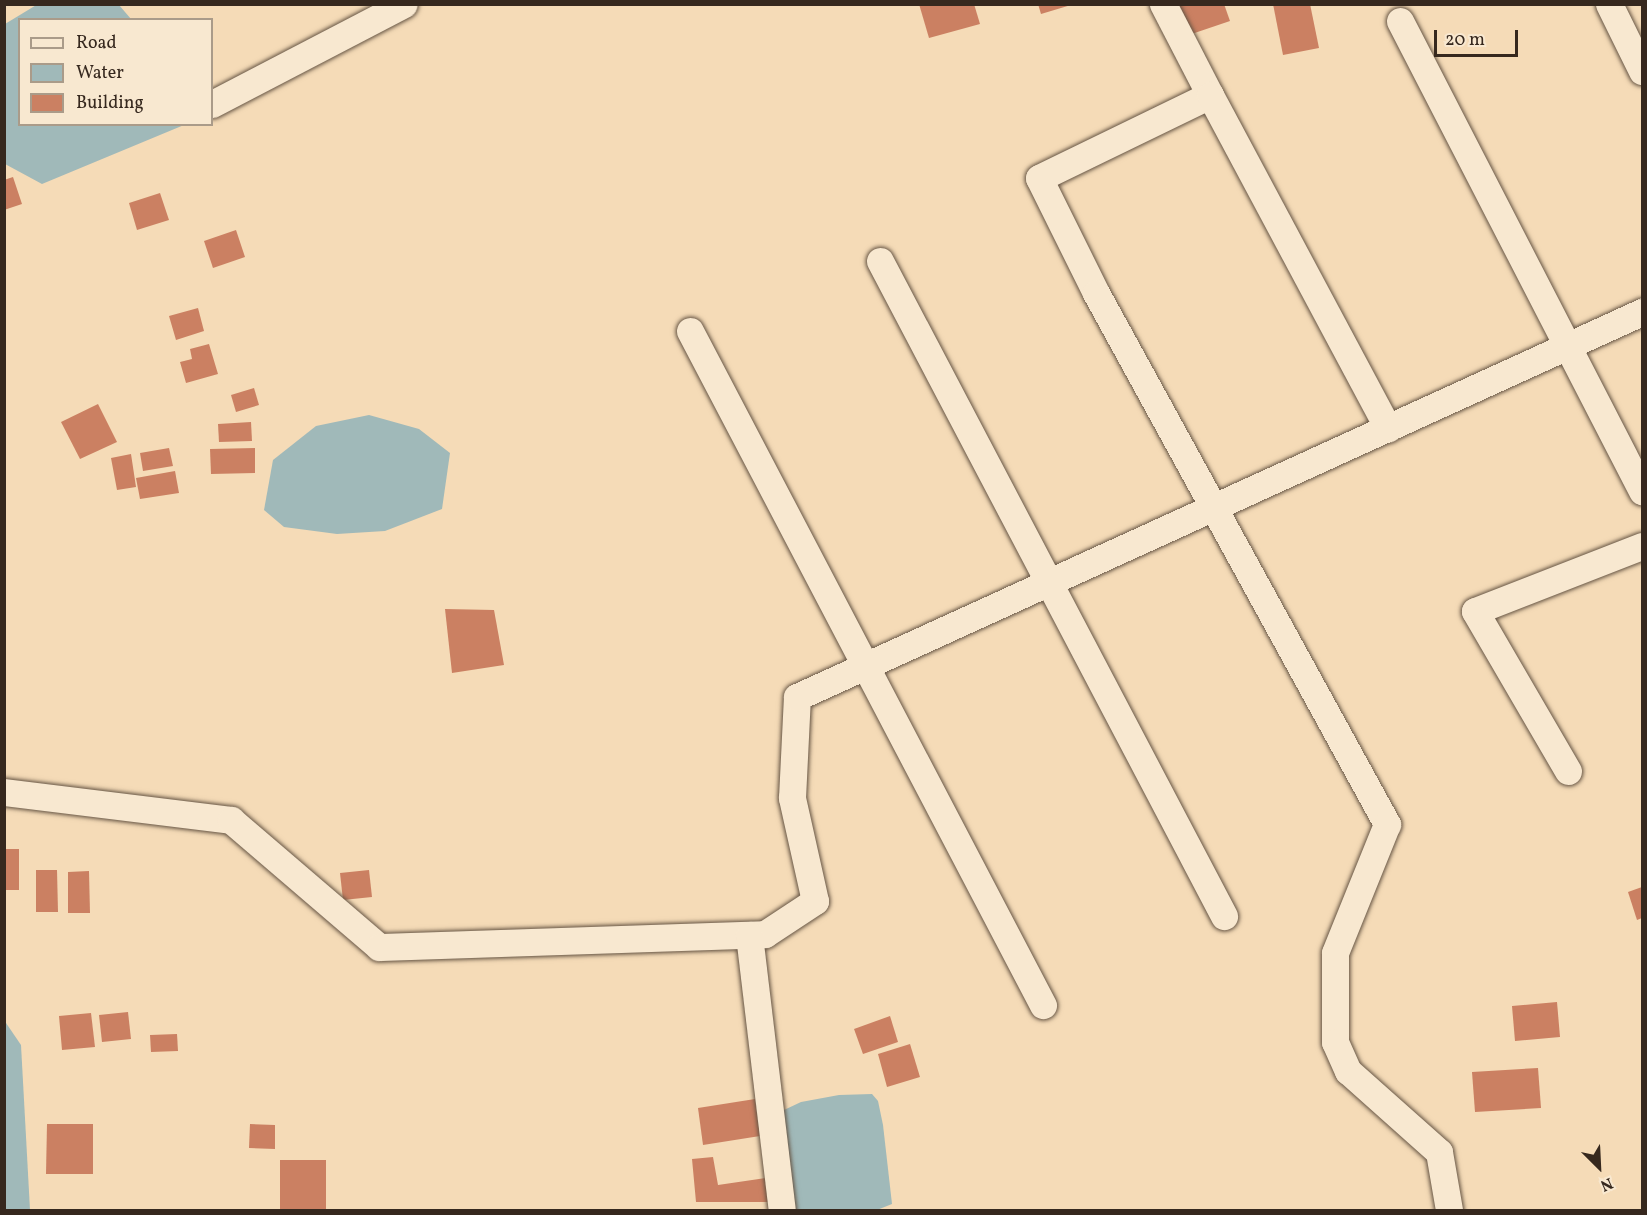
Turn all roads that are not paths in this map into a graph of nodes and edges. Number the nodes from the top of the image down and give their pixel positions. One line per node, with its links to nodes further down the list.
1 (404, 4): 7 (street)
2 (1163, 4): 6 (street)
3 (1609, 4): 5 (street)
4 (1400, 21): 11 (street)
5 (1642, 71)
6 (1210, 95): 12 (street); 14 (street)
7 (213, 103)
8 (880, 261): 16 (street)
9 (1642, 312): 11 (street)
10 (690, 331): 17 (street)
11 (1568, 346): 12 (street); 13 (street)
12 (1388, 428): 14 (street)
13 (1642, 491)
14 (1216, 506): 16 (street); 24 (street)
15 (1642, 546): 18 (street)
16 (1049, 582): 17 (street); 20 (street)
17 (865, 666): 21 (street); 22 (street)
18 (1568, 771)
19 (4, 792): 21 (street)
20 (1224, 916)
21 (749, 935): 23 (street)
22 (1042, 1005)
23 (782, 1210)
24 (1449, 1210)

